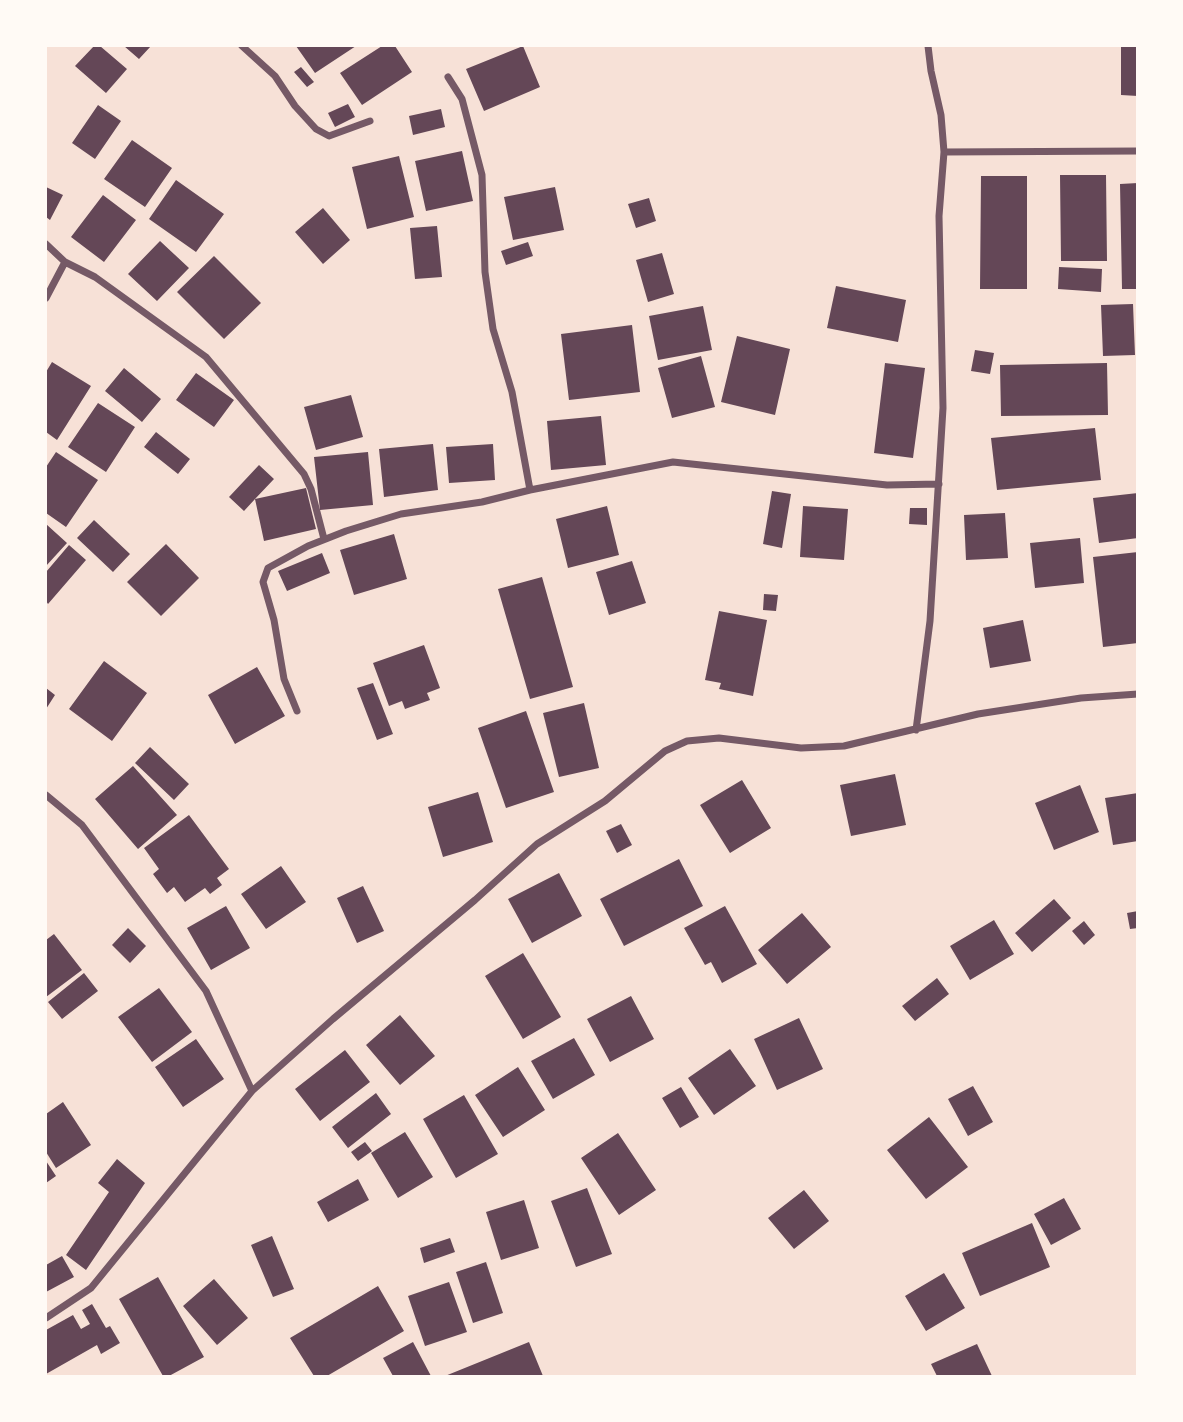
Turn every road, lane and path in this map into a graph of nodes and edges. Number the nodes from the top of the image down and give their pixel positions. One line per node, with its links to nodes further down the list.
1 (242, 46): 4 (street)
2 (928, 46): 6 (street)
3 (448, 77): 11 (street)
4 (370, 121)
5 (1138, 151): 6 (street)
6 (944, 152): 10 (street)
7 (46, 244): 8 (street)
8 (65, 262): 9 (street); 12 (street)
9 (46, 298)
10 (939, 484): 11 (street); 15 (street)
11 (530, 490): 12 (street)
12 (324, 539): 14 (street)
13 (1138, 694): 15 (street)
14 (297, 711)
15 (916, 730): 17 (street)
16 (46, 795): 17 (street)
17 (252, 1091): 18 (street)
18 (46, 1318)

